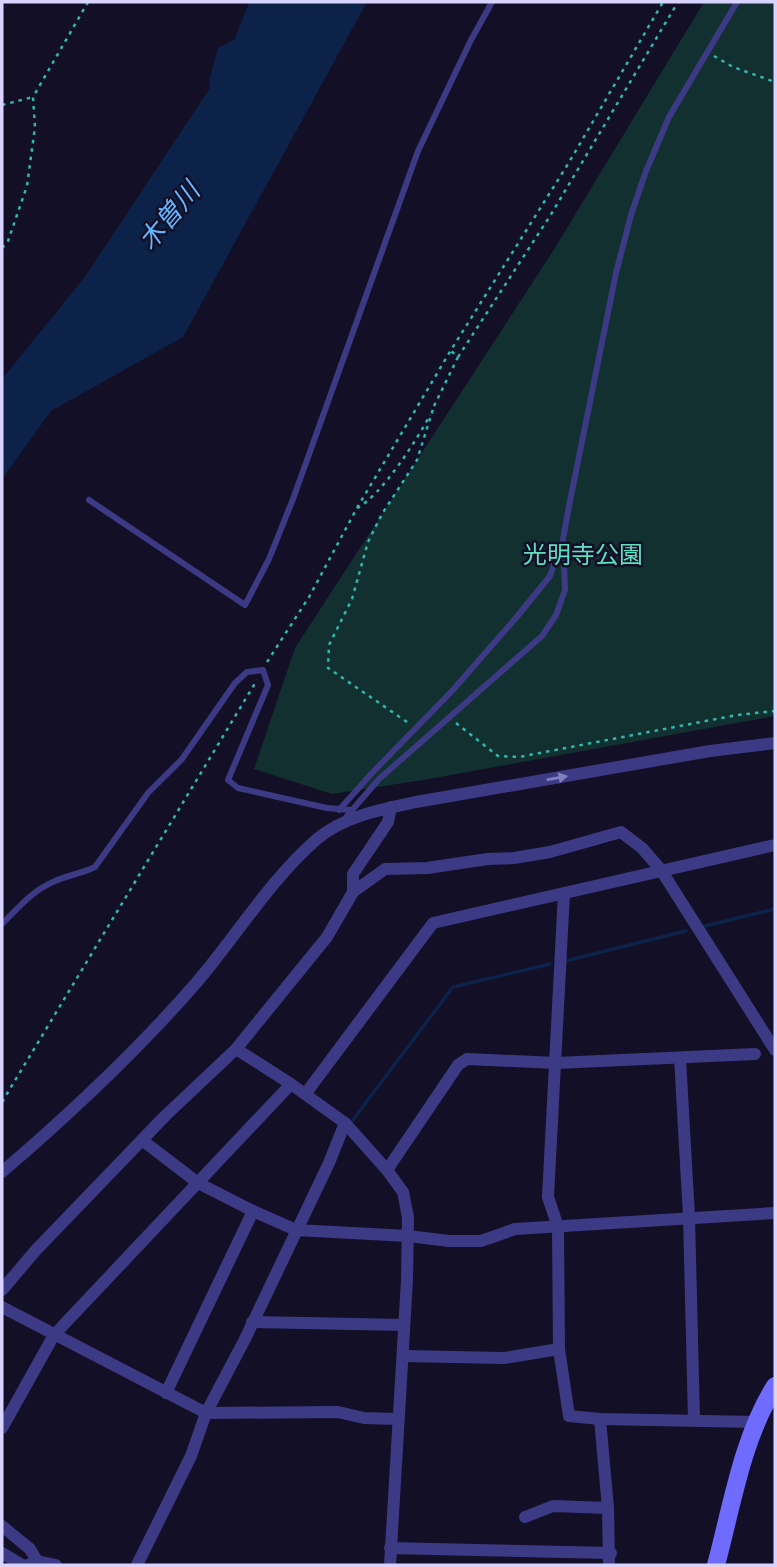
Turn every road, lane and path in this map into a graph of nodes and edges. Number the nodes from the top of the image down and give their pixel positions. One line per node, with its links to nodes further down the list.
1 (88, 2): 8 (path)
2 (492, 2): 14 (lane)
3 (663, 2): 11 (path)
4 (678, 2): 12 (path)
5 (737, 2): 6 (lane)
6 (708, 53): 7 (path); 16 (lane)
7 (775, 82)
8 (33, 97): 9 (path); 10 (path)
9 (2, 105)
10 (2, 248)
11 (451, 350): 12 (path); 15 (path)
12 (458, 357): 13 (path)
13 (434, 406): 15 (path); 19 (path)
14 (89, 500)
15 (357, 508): 17 (path)
16 (563, 539): 20 (lane); 23 (lane)
17 (263, 670): 23 (lane); 29 (lane); 37 (path)
18 (775, 712): 20 (path)
19 (415, 715)
20 (449, 718): 24 (lane)
21 (775, 743): 22 (street, one-way to 21)
22 (391, 807): 24 (street); 27 (street)
23 (340, 810): 24 (lane)
24 (349, 816): 41 (street)
25 (775, 845): 26 (street)
26 (661, 870): 27 (street); 28 (street); 31 (street)
27 (353, 892): 30 (street)
28 (564, 893): 34 (street); 36 (street)
29 (2, 924)
30 (236, 1049): 35 (street); 39 (street)
31 (775, 1050)
32 (755, 1055): 33 (street)
33 (680, 1058): 34 (street); 45 (street)
34 (556, 1063): 40 (street); 46 (street)
35 (291, 1084): 36 (street); 42 (street)
36 (306, 1093): 38 (street)
37 (2, 1102)
38 (345, 1123): 40 (street); 47 (street)
39 (142, 1140): 42 (street); 49 (street)
40 (387, 1170): 48 (street)
41 (2, 1172)
42 (198, 1183): 43 (street); 53 (street)
43 (253, 1211): 47 (street); 57 (street)
44 (775, 1213): 45 (street)
45 (689, 1217): 46 (street); 61 (street)
46 (558, 1227): 48 (street); 54 (street)
47 (296, 1230): 48 (street); 51 (street)
48 (408, 1236): 52 (street)
49 (2, 1290)
50 (2, 1307): 53 (street)
51 (252, 1322): 52 (street); 58 (street)
52 (404, 1325): 55 (street)
53 (54, 1335): 57 (street); 63 (street)
54 (559, 1349): 55 (street); 60 (street)
55 (404, 1356): 59 (street)
56 (775, 1386): 62 (main road)
57 (166, 1393): 58 (street)
58 (206, 1413): 59 (street); 74 (street)
59 (397, 1419): 68 (street)
60 (600, 1419): 61 (street); 64 (street)
61 (694, 1420): 62 (street)
62 (756, 1422): 76 (main road)
63 (2, 1428)
64 (608, 1508): 65 (street); 70 (street)
65 (525, 1517)
66 (2, 1526): 71 (street)
67 (2, 1537): 71 (street)
68 (390, 1548): 70 (street); 75 (street)
69 (2, 1553): 72 (street)
70 (610, 1559)
71 (32, 1563): 73 (street)
72 (22, 1565)
73 (57, 1565)
74 (137, 1565)
75 (390, 1565)
76 (716, 1565)

